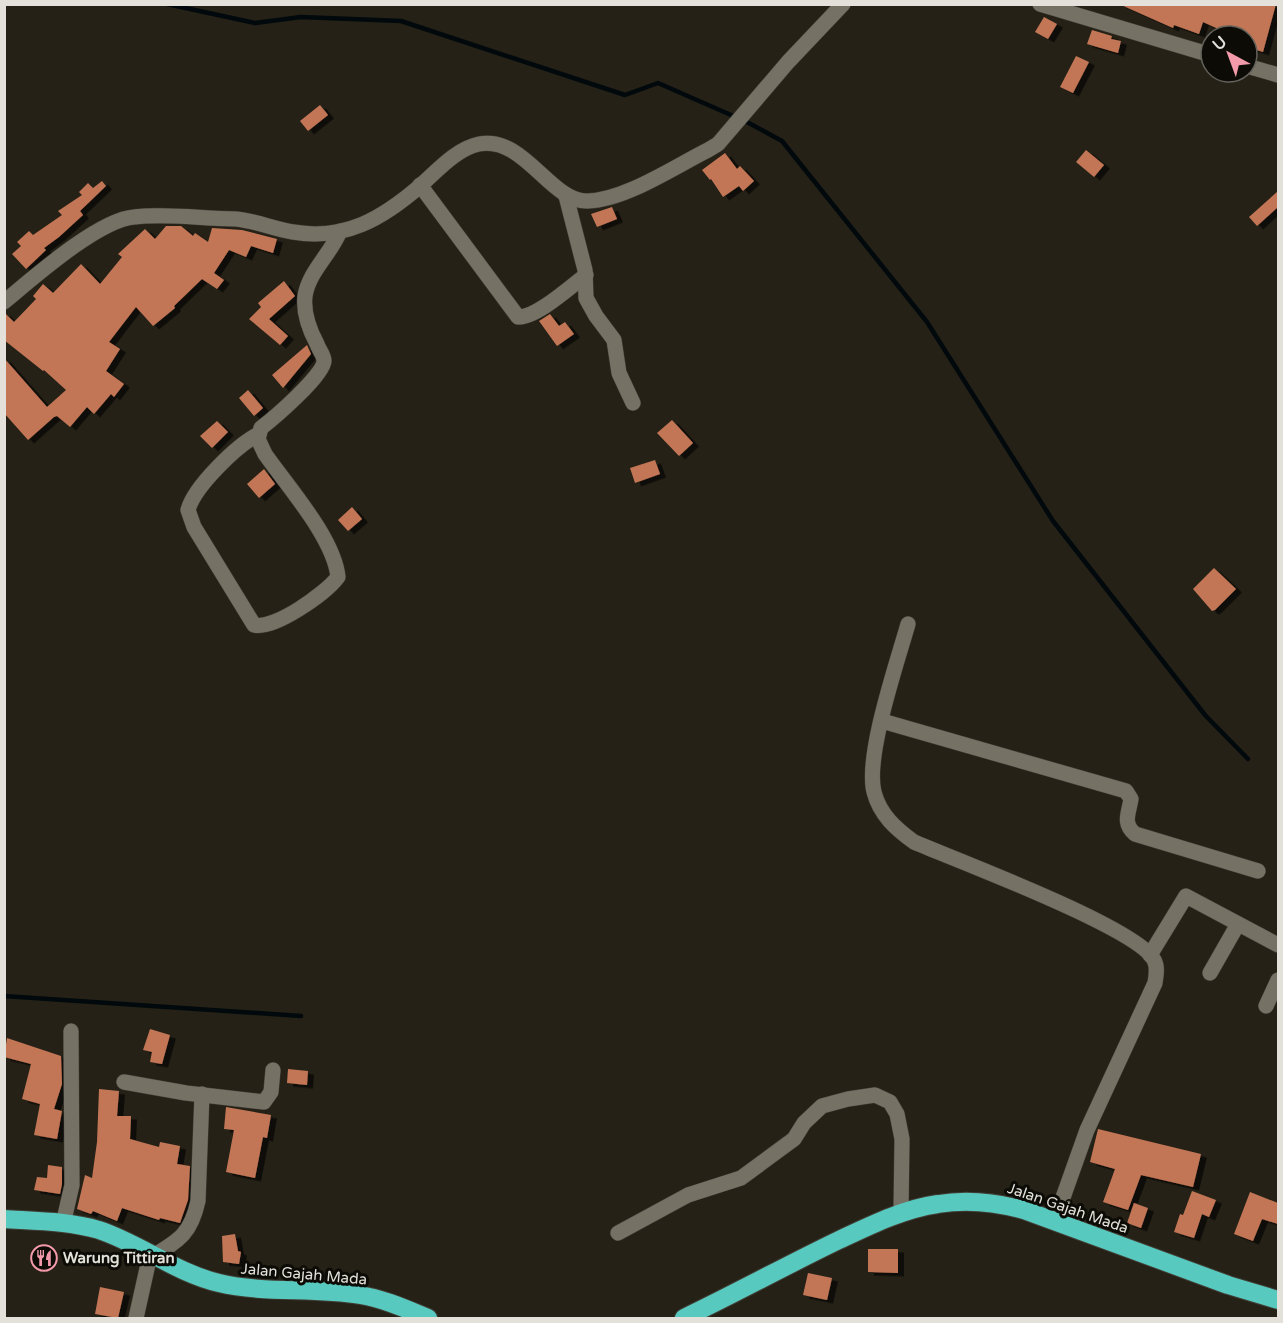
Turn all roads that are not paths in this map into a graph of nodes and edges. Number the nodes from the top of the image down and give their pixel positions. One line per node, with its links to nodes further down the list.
1 (843, 4): 7 (street)
2 (1040, 4): 3 (street)
3 (1199, 51)
4 (1259, 69): 5 (street)
5 (1278, 75)
6 (420, 185): 7 (street); 8 (street); 9 (street)
7 (566, 196): 9 (street)
8 (340, 231): 10 (street); 12 (street)
9 (586, 275): 11 (street)
10 (4, 302)
11 (633, 403)
12 (259, 434): 12 (street)
13 (908, 624): 14 (street)
14 (882, 721): 15 (street); 18 (street)
15 (1258, 871)
16 (1238, 924): 17 (street); 18 (street); 19 (street)
17 (1277, 942)
18 (1150, 955): 28 (street)
19 (1210, 974)
20 (1278, 980): 21 (street)
21 (1266, 1006)
22 (70, 1032): 29 (street)
23 (273, 1070): 25 (street)
24 (124, 1082): 25 (street)
25 (202, 1094): 31 (street)
26 (901, 1213): 28 (highway, Jalan Gajah Mada); 30 (street); 35 (highway, Jalan Gajah Mada)
27 (4, 1219): 29 (highway, Jalan Gajah Mada)
28 (1055, 1220): 32 (highway, Jalan Gajah Mada)
29 (63, 1224): 31 (highway, Jalan Gajah Mada)
30 (618, 1233)
31 (152, 1256): 33 (street); 34 (highway, Jalan Gajah Mada)
32 (1278, 1300)
33 (136, 1318)
34 (428, 1318)
35 (684, 1318)

